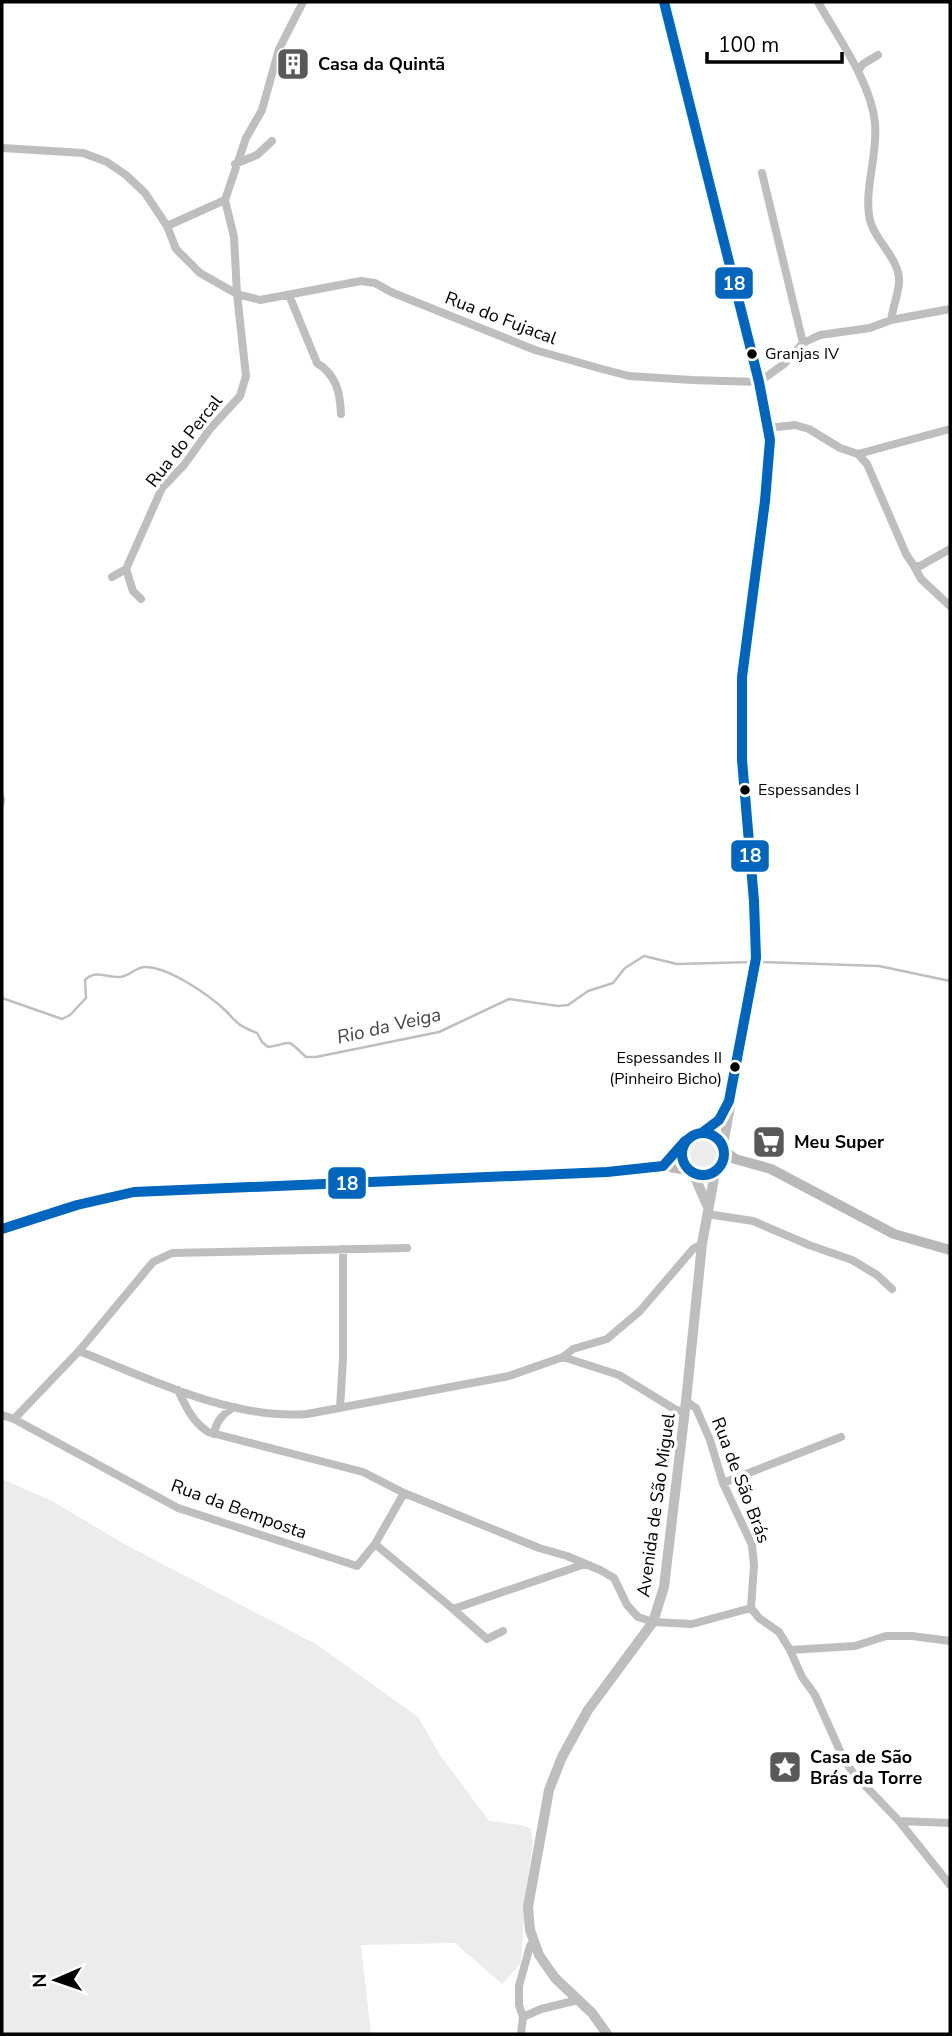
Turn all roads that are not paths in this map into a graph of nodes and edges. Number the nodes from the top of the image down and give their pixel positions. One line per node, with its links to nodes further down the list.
1 (303, 2): 8 (street)
2 (664, 2): 17 (street)
3 (818, 2): 5 (street)
4 (878, 55): 5 (street)
5 (858, 71): 15 (street)
6 (272, 141): 8 (street)
7 (2, 148): 11 (street)
8 (235, 164): 10 (street)
9 (762, 173): 16 (street)
10 (225, 201): 11 (street); 12 (street, Rua do Percal)
11 (167, 226): 12 (street)
12 (237, 294): 13 (street, Rua do Fujacal); 24 (street, Rua do Percal)
13 (289, 295): 17 (street, Rua do Fujacal); 18 (street)
14 (950, 309): 15 (street)
15 (891, 320): 16 (street)
16 (803, 343): 17 (street)
17 (759, 382): 19 (street)
18 (341, 414)
19 (768, 428): 21 (street); 28 (street)
20 (950, 429): 21 (street)
21 (858, 454): 23 (street)
22 (950, 549): 23 (street)
23 (914, 566): 27 (street)
24 (126, 569): 25 (street); 26 (street)
25 (112, 577)
26 (141, 599)
27 (950, 606)
28 (729, 1101): 29 (street); 31 (street)
29 (703, 1132): 30 (main road); 31 (main road)
30 (685, 1141): 32 (main road); 35 (main road)
31 (724, 1149): 33 (main road); 34 (main road)
32 (663, 1166): 35 (main road); 37 (main road)
33 (759, 1166): 34 (main road); 41 (main road)
34 (717, 1171): 35 (main road); 36 (street, Avenida de São Miguel)
35 (691, 1172): 36 (street)
36 (708, 1211): 38 (street, Avenida de São Miguel); 42 (street)
37 (2, 1229)
38 (702, 1244): 44 (street); 47 (street, Avenida de São Miguel)
39 (407, 1248): 40 (street)
40 (343, 1249): 43 (street); 48 (street)
41 (950, 1250)
42 (892, 1289)
43 (79, 1350): 45 (street); 50 (street)
44 (563, 1357): 47 (street); 48 (street)
45 (178, 1390): 46 (street); 51 (street)
46 (234, 1407): 48 (street); 51 (street)
47 (686, 1407): 53 (street, Rua de São Brás); 59 (street, Avenida de São Miguel)
48 (340, 1408)
49 (2, 1415): 50 (street, Rua da Bemposta)
50 (14, 1419): 55 (street, Rua da Bemposta)
51 (214, 1434): 54 (street)
52 (841, 1437): 53 (street)
53 (723, 1483): 57 (street, Rua de São Brás)
54 (404, 1493): 55 (street); 56 (street)
55 (376, 1544): 58 (street)
56 (585, 1564): 58 (street); 59 (street)
57 (751, 1608): 59 (street); 62 (street)
58 (453, 1609): 60 (street)
59 (653, 1622): 66 (street, Avenida de São Miguel)
60 (503, 1631)
61 (950, 1641): 62 (street)
62 (790, 1650): 63 (street)
63 (899, 1821): 64 (street); 65 (street)
64 (950, 1822)
65 (950, 1885)
66 (534, 1941): 67 (street, Avenida de São Miguel); 68 (street)
67 (578, 2000): 68 (street); 70 (street, Avenida de São Miguel)
68 (523, 2017): 69 (street)
69 (521, 2034)
70 (607, 2034)

